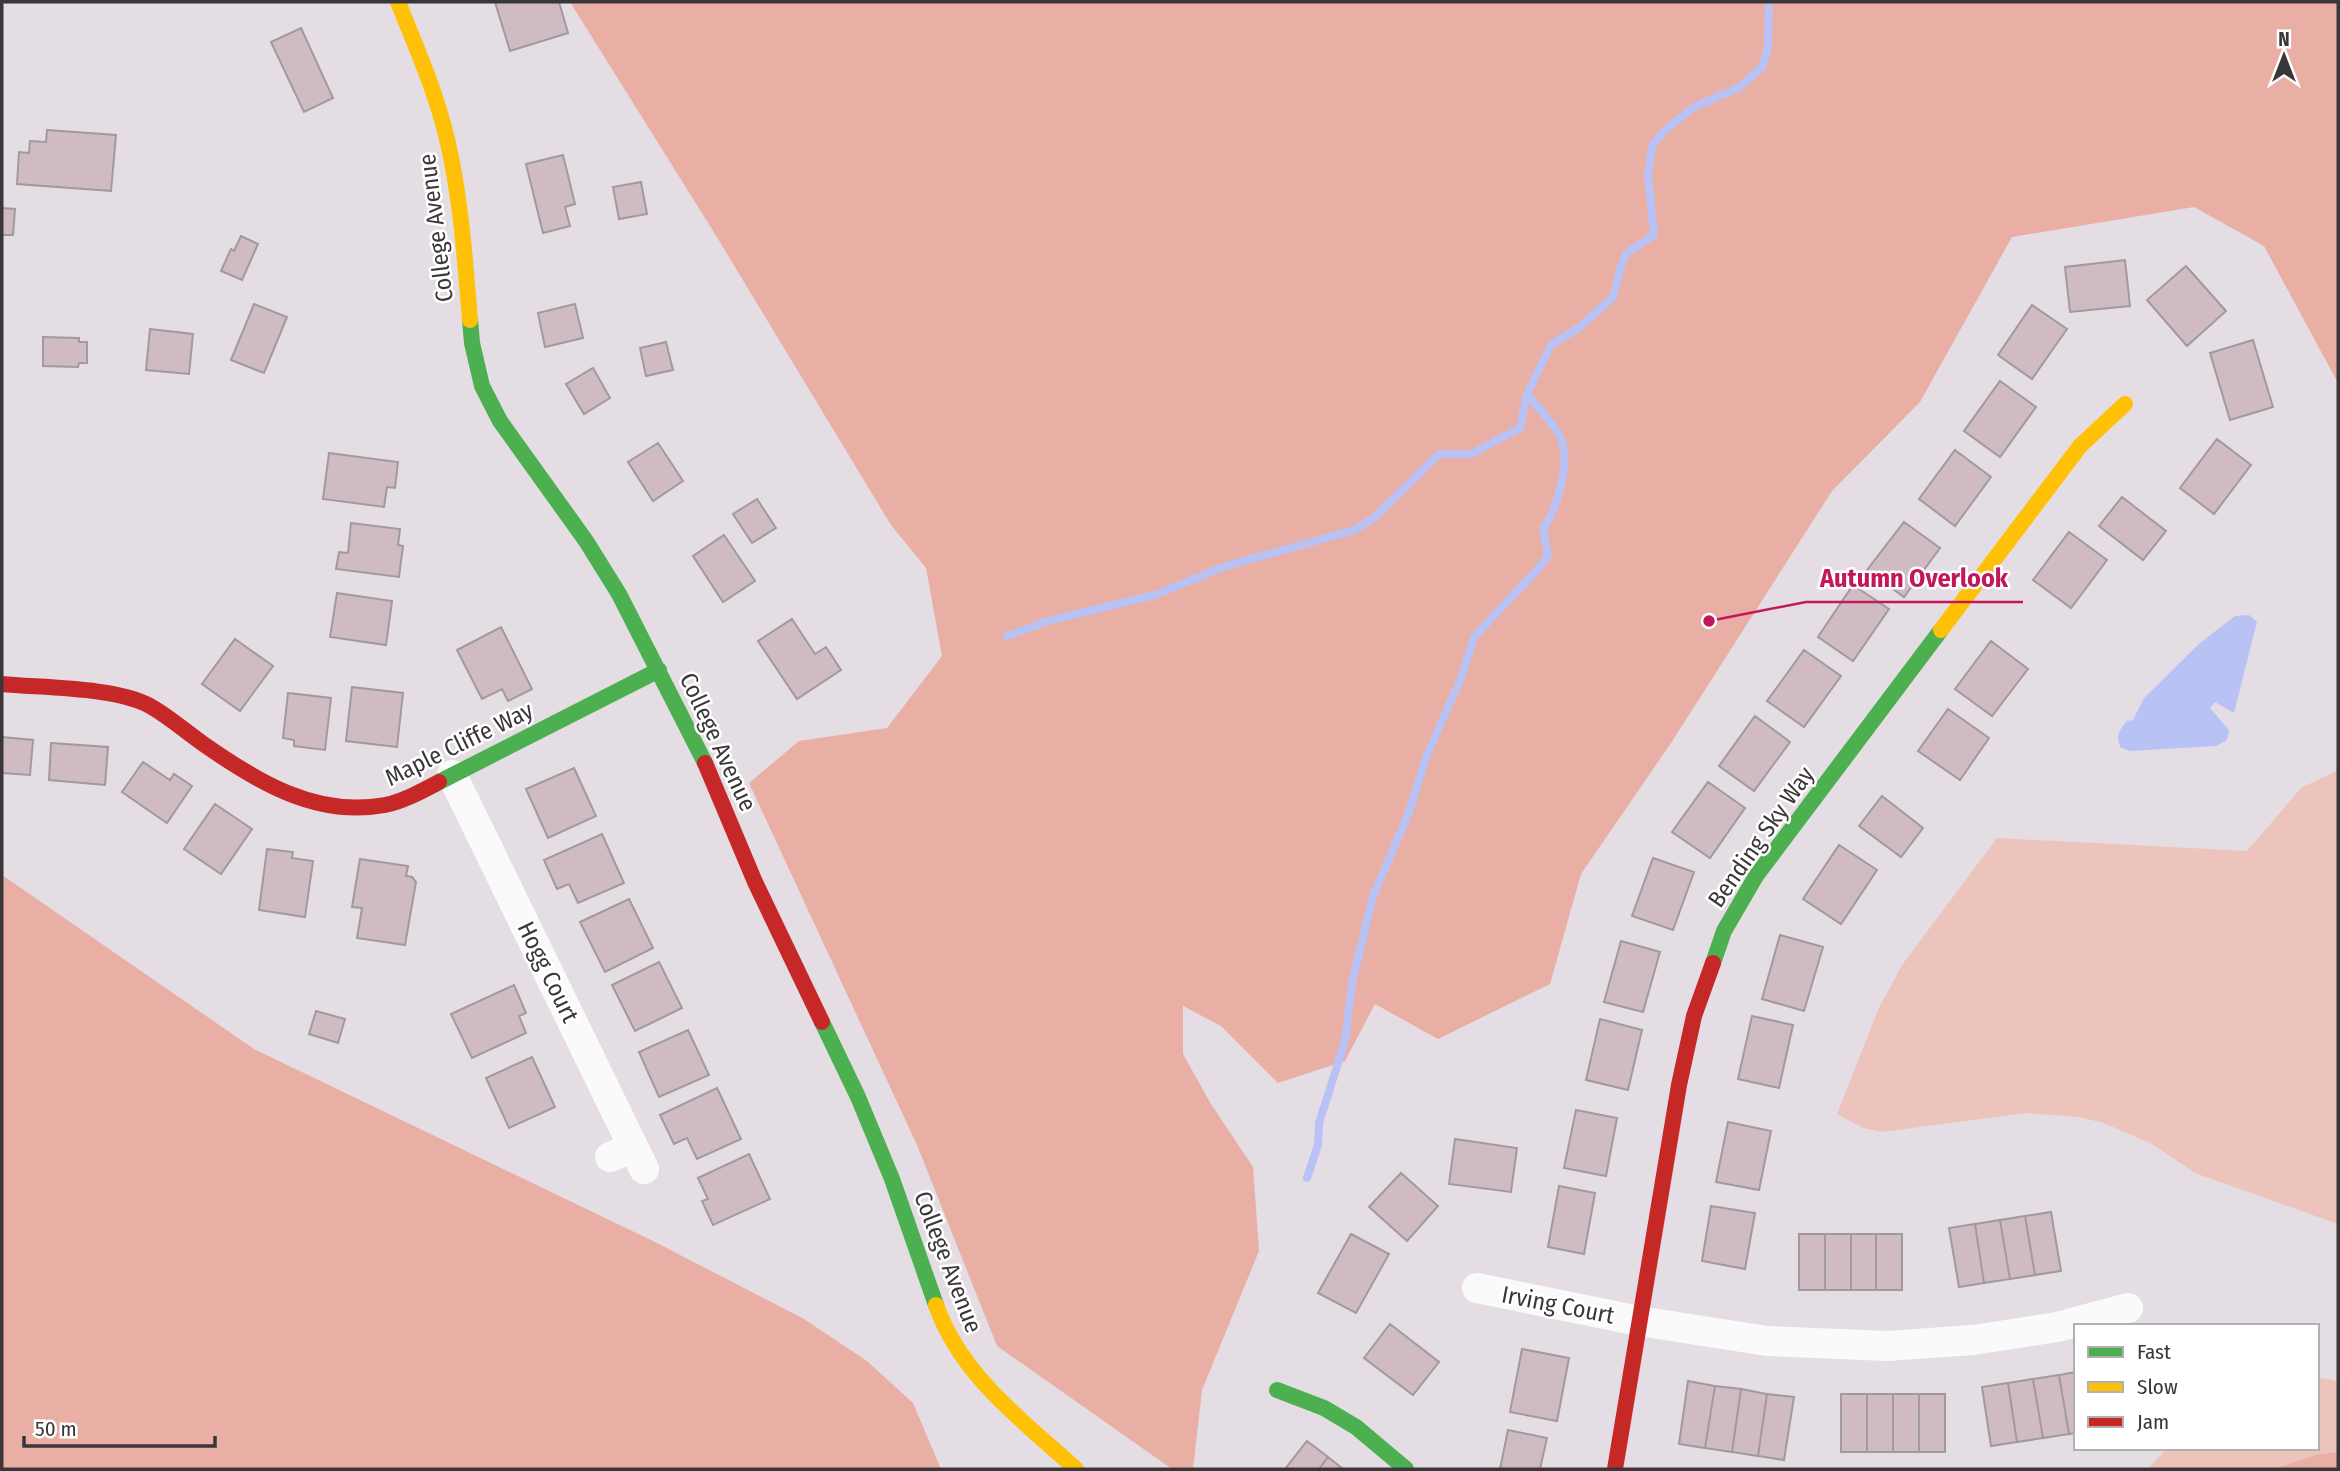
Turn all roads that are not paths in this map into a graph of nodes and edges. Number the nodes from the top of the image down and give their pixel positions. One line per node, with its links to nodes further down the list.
1 (398, 2): 3 (street, College Avenue)
2 (2125, 404): 9 (street, Bending Sky Way)
3 (659, 670): 5 (street, Maple Cliffe Way); 11 (street, College Avenue)
4 (2, 684): 5 (street, Maple Cliffe Way)
5 (452, 775): 6 (street, Hogg Court)
6 (629, 1157)
7 (1477, 1288): 9 (street, Irving Court)
8 (2128, 1308): 9 (street, Irving Court)
9 (1639, 1321): 13 (street, Bending Sky Way)
10 (1277, 1390): 12 (street)
11 (1076, 1469)
12 (1406, 1469)
13 (1615, 1469)

